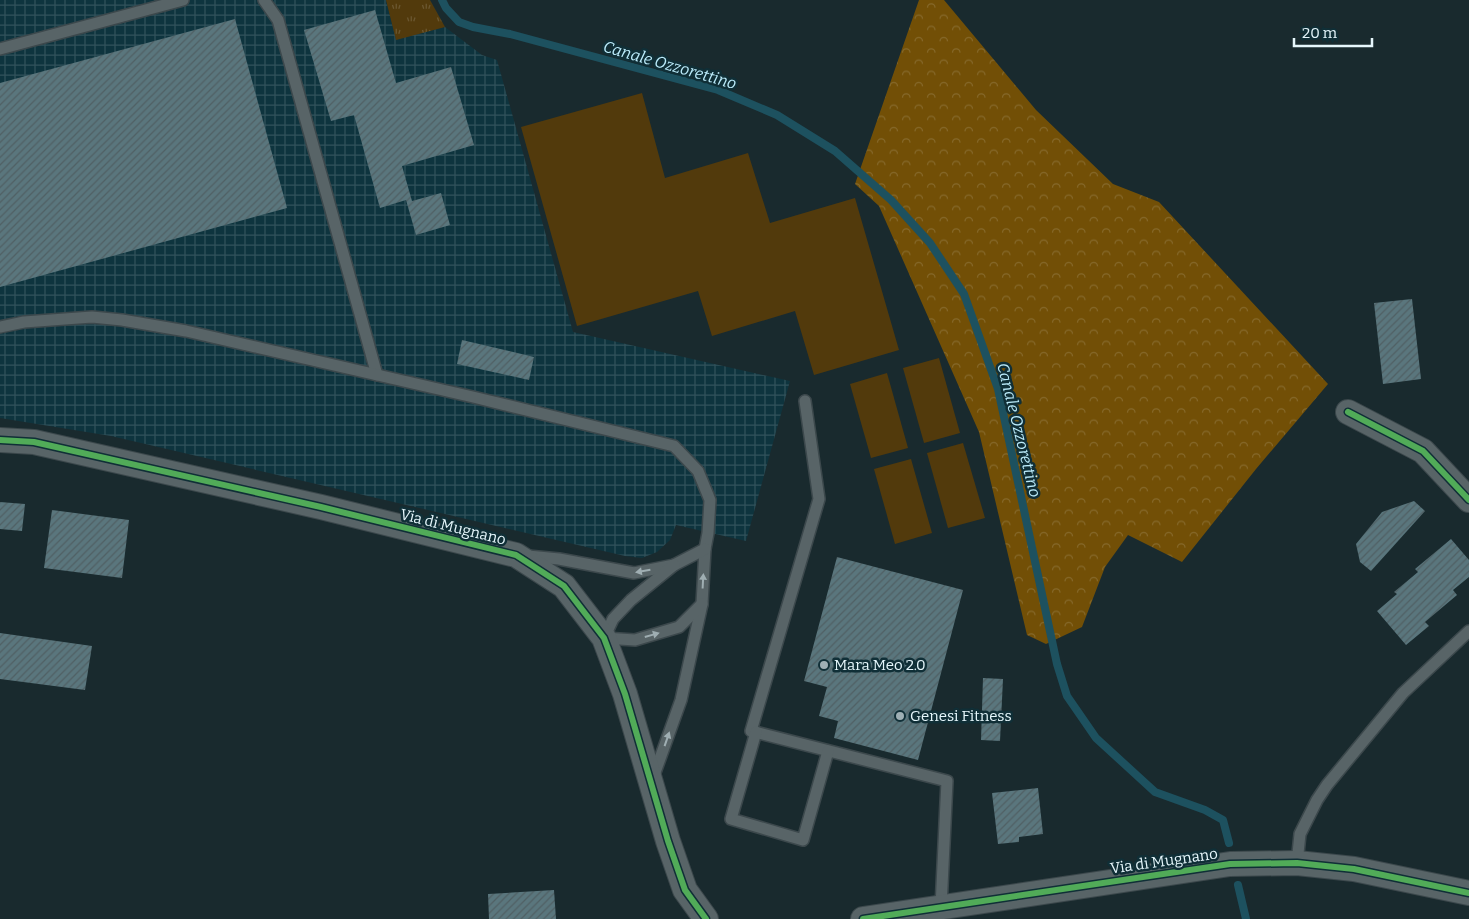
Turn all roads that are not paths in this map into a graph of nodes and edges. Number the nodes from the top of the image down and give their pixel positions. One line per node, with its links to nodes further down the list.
1 (183, 0): 3 (lane)
2 (264, 0): 5 (lane)
3 (0, 49)
4 (0, 327): 5 (lane)
5 (377, 375): 10 (lane)
6 (805, 401): 16 (lane)
7 (1348, 412): 9 (street)
8 (0, 440): 11 (street, Via di Mugnano)
9 (1469, 500)
10 (705, 549): 12 (lane); 13 (lane, one-way to 10)
11 (516, 555): 12 (lane, one-way to 11); 15 (street, Via di Mugnano)
12 (674, 565): 15 (lane)
13 (702, 604): 15 (lane, one-way to 13); 18 (lane, one-way to 13)
14 (1469, 631): 19 (lane)
15 (604, 638): 18 (street, Via di Mugnano)
16 (756, 732): 17 (lane); 17 (lane)
17 (828, 751): 21 (lane)
18 (651, 785): 22 (street, Via di Mugnano)
19 (1298, 863): 20 (street, Via di Mugnano); 21 (street, Via di Mugnano)
20 (1469, 893)
21 (942, 907): 23 (street, Via di Mugnano)
22 (706, 919)
23 (863, 919)

